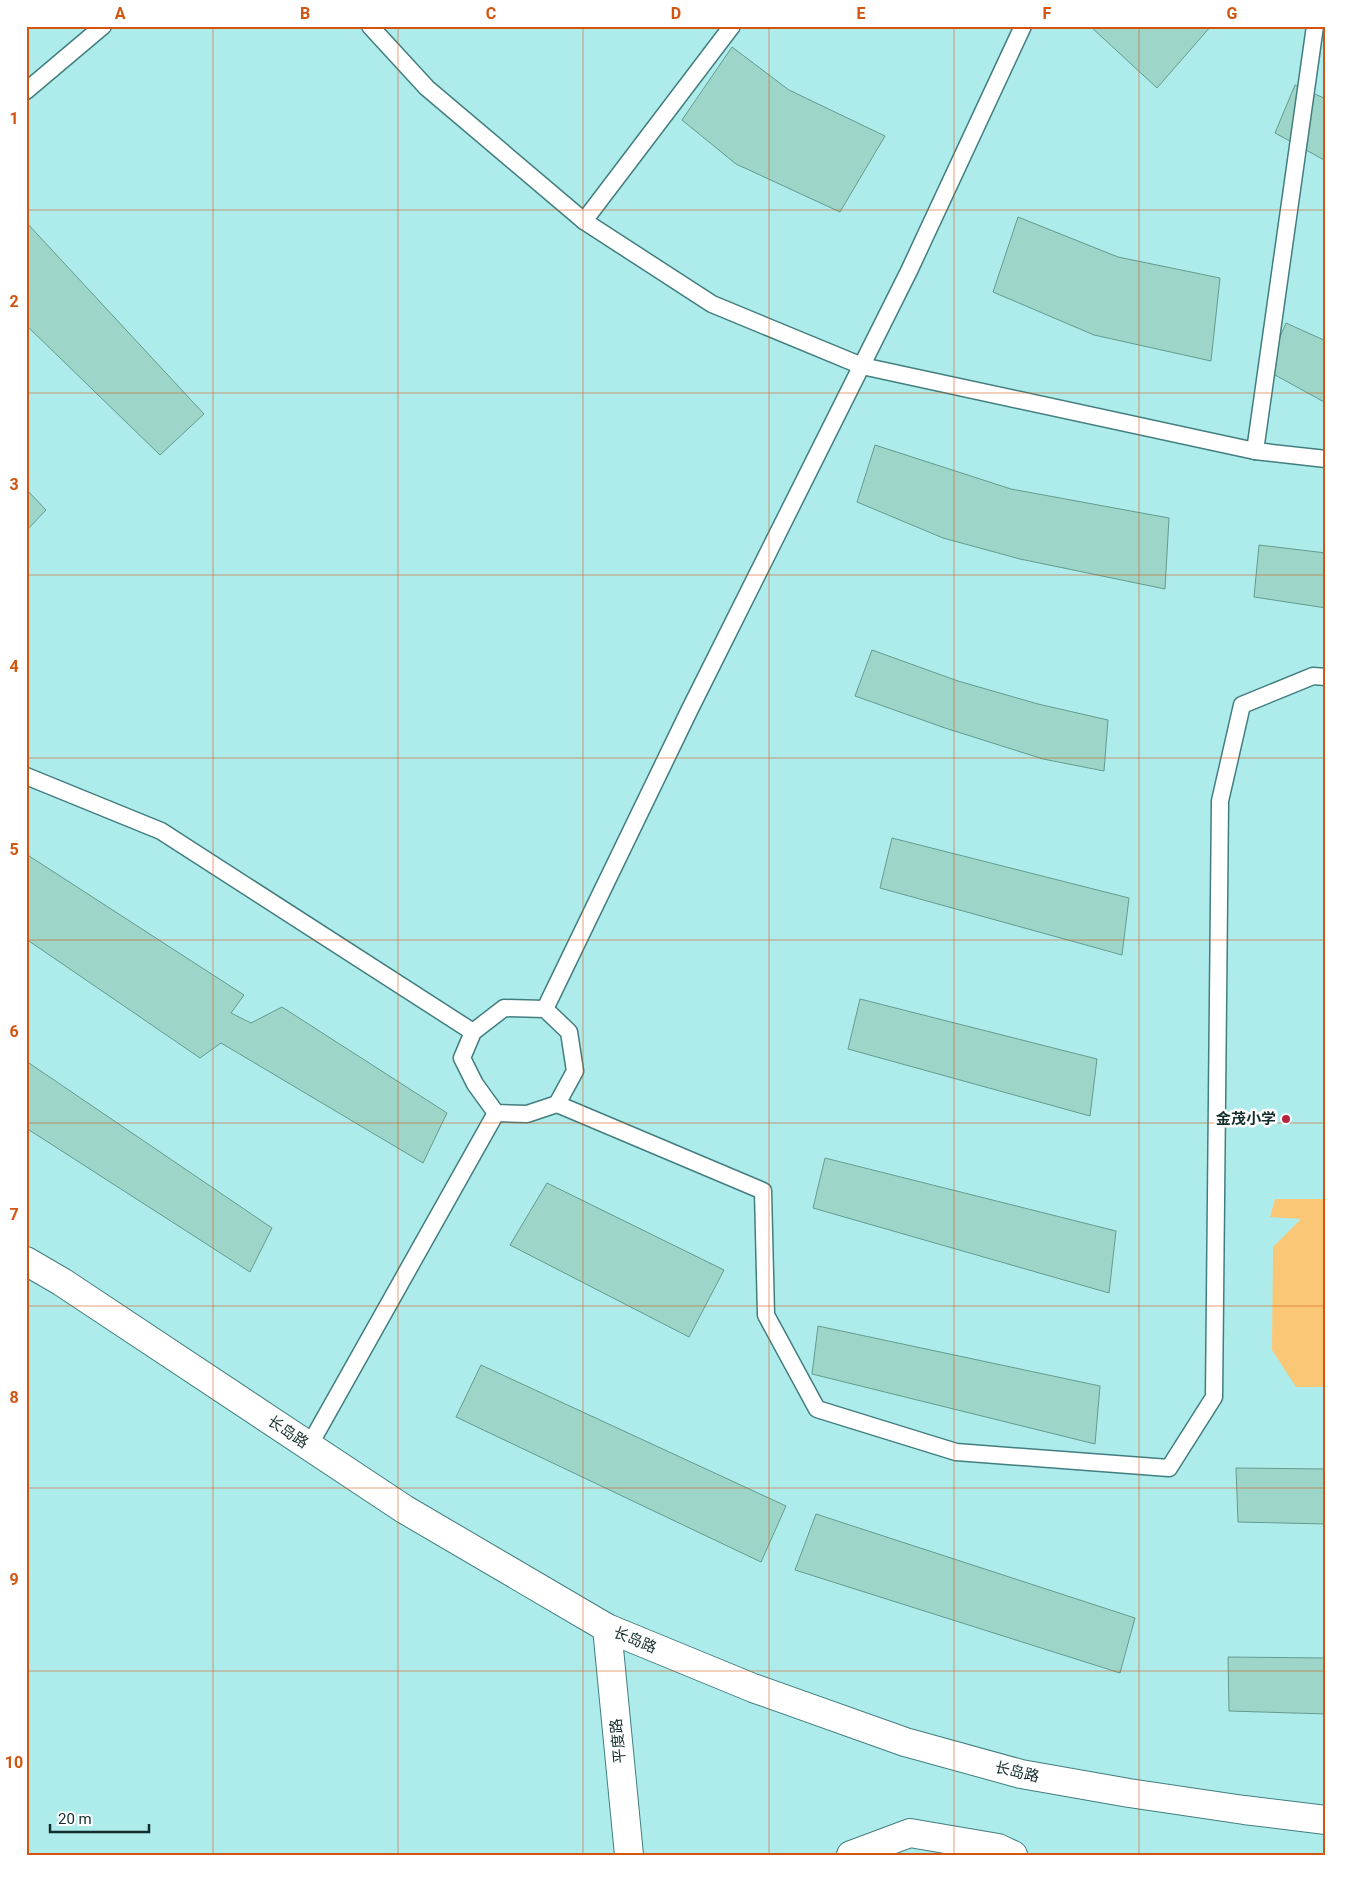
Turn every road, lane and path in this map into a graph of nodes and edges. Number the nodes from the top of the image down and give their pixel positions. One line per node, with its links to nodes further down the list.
1 (103, 26): 6 (lane)
2 (370, 26): 7 (lane)
3 (732, 26): 7 (lane)
4 (1023, 26): 8 (lane)
5 (1315, 26): 9 (lane)
6 (26, 90)
7 (584, 221): 8 (lane)
8 (862, 366): 9 (lane); 13 (lane)
9 (1255, 451): 10 (lane)
10 (1326, 459)
11 (1326, 677): 15 (lane)
12 (26, 776): 14 (lane)
13 (545, 1009): 14 (lane); 15 (lane)
14 (473, 1032): 16 (lane)
15 (557, 1104): 16 (lane)
16 (496, 1113): 18 (lane)
17 (26, 1261): 18 (street, 长岛路)
18 (309, 1446): 19 (street, 长岛路)
19 (607, 1628): 20 (street, 长岛路); 21 (street, 平度路)
20 (1326, 1820)
21 (629, 1855)
22 (851, 1855): 23 (street)
23 (1013, 1855)

